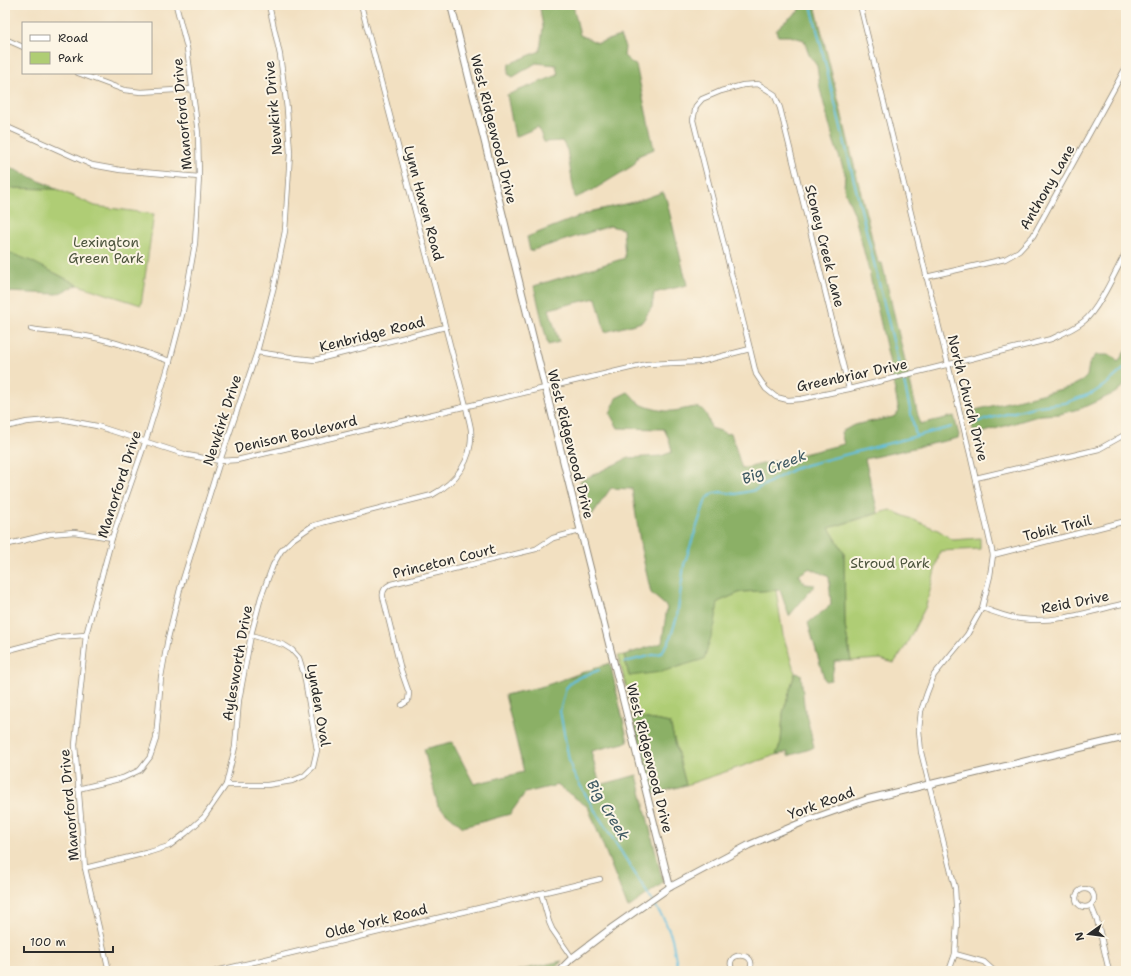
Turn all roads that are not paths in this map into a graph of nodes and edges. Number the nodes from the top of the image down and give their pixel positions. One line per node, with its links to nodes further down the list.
1 (176, 5): 10 (street, Manorford Drive)
2 (269, 5): 19 (street, Newkirk Drive)
3 (361, 5): 16 (street, Lynn Haven Road)
4 (451, 5): 22 (main road, West Ridgewood Drive)
5 (860, 5): 15 (street, North Church Drive)
6 (5, 39): 7 (street)
7 (22, 47)
8 (1126, 67): 15 (street, Anthony Lane)
9 (81, 74): 10 (street)
10 (193, 89): 13 (street, Manorford Drive)
11 (780, 108): 18 (street, Greenbriar Drive); 23 (street, Stoney Creek Lane)
12 (5, 126): 13 (street)
13 (199, 177): 20 (street, Manorford Drive)
14 (1126, 252): 21 (street, Greenbriar Drive)
15 (926, 276): 21 (street, North Church Drive)
16 (445, 326): 19 (street, Kenbridge Road); 24 (street, Lynn Haven Road)
17 (31, 328): 20 (street)
18 (750, 348): 22 (street, Denison Boulevard); 23 (street, Greenbriar Drive)
19 (257, 352): 28 (street, Newkirk Drive)
20 (170, 361): 27 (street, Manorford Drive)
21 (948, 365): 23 (street, Greenbriar Drive); 29 (street, North Church Drive)
22 (545, 387): 24 (street, Denison Boulevard); 31 (main road, West Ridgewood Drive)
23 (849, 389)
24 (466, 406): 28 (street, Denison Boulevard); 38 (street, Aylesworth Drive)
25 (5, 427): 27 (street, Denison Boulevard)
26 (1126, 434): 29 (street)
27 (145, 443): 28 (street, Denison Boulevard); 32 (street, Manorford Drive)
28 (220, 462): 44 (street, Newkirk Drive)
29 (976, 478): 34 (street, North Church Drive)
30 (1126, 521): 34 (street, Tobik Trail)
31 (580, 531): 40 (street, Princeton Court); 47 (main road, West Ridgewood Drive)
32 (112, 538): 33 (street); 37 (street, Manorford Drive)
33 (5, 545)
34 (993, 555): 36 (street, North Church Drive)
35 (1126, 603): 36 (street, Reid Drive)
36 (982, 608): 43 (street, North Church Drive)
37 (86, 634): 39 (street); 44 (street, Manorford Drive)
38 (251, 635): 42 (street, Aylesworth Drive); 42 (street, Lynden Oval)
39 (5, 651)
40 (402, 705)
41 (1126, 737): 43 (main road, York Road)
42 (226, 784): 45 (street, Aylesworth Drive)
43 (929, 784): 47 (main road, York Road); 50 (street, North Church Drive)
44 (78, 789): 45 (street, Manorford Drive)
45 (85, 868): 52 (street, Manorford Drive)
46 (600, 879): 48 (street, Olde York Road)
47 (670, 887): 51 (main road, York Road)
48 (541, 893): 51 (street); 53 (street, Olde York Road)
49 (1091, 905): 49 (street); 59 (street)
50 (955, 954): 57 (street, North Church Drive); 58 (street)
51 (572, 958): 54 (main road, York Road)
52 (109, 971)
53 (216, 971)
54 (559, 971)
55 (733, 971): 56 (street)
56 (749, 971)
57 (949, 971)
58 (994, 971)
59 (1109, 971)

